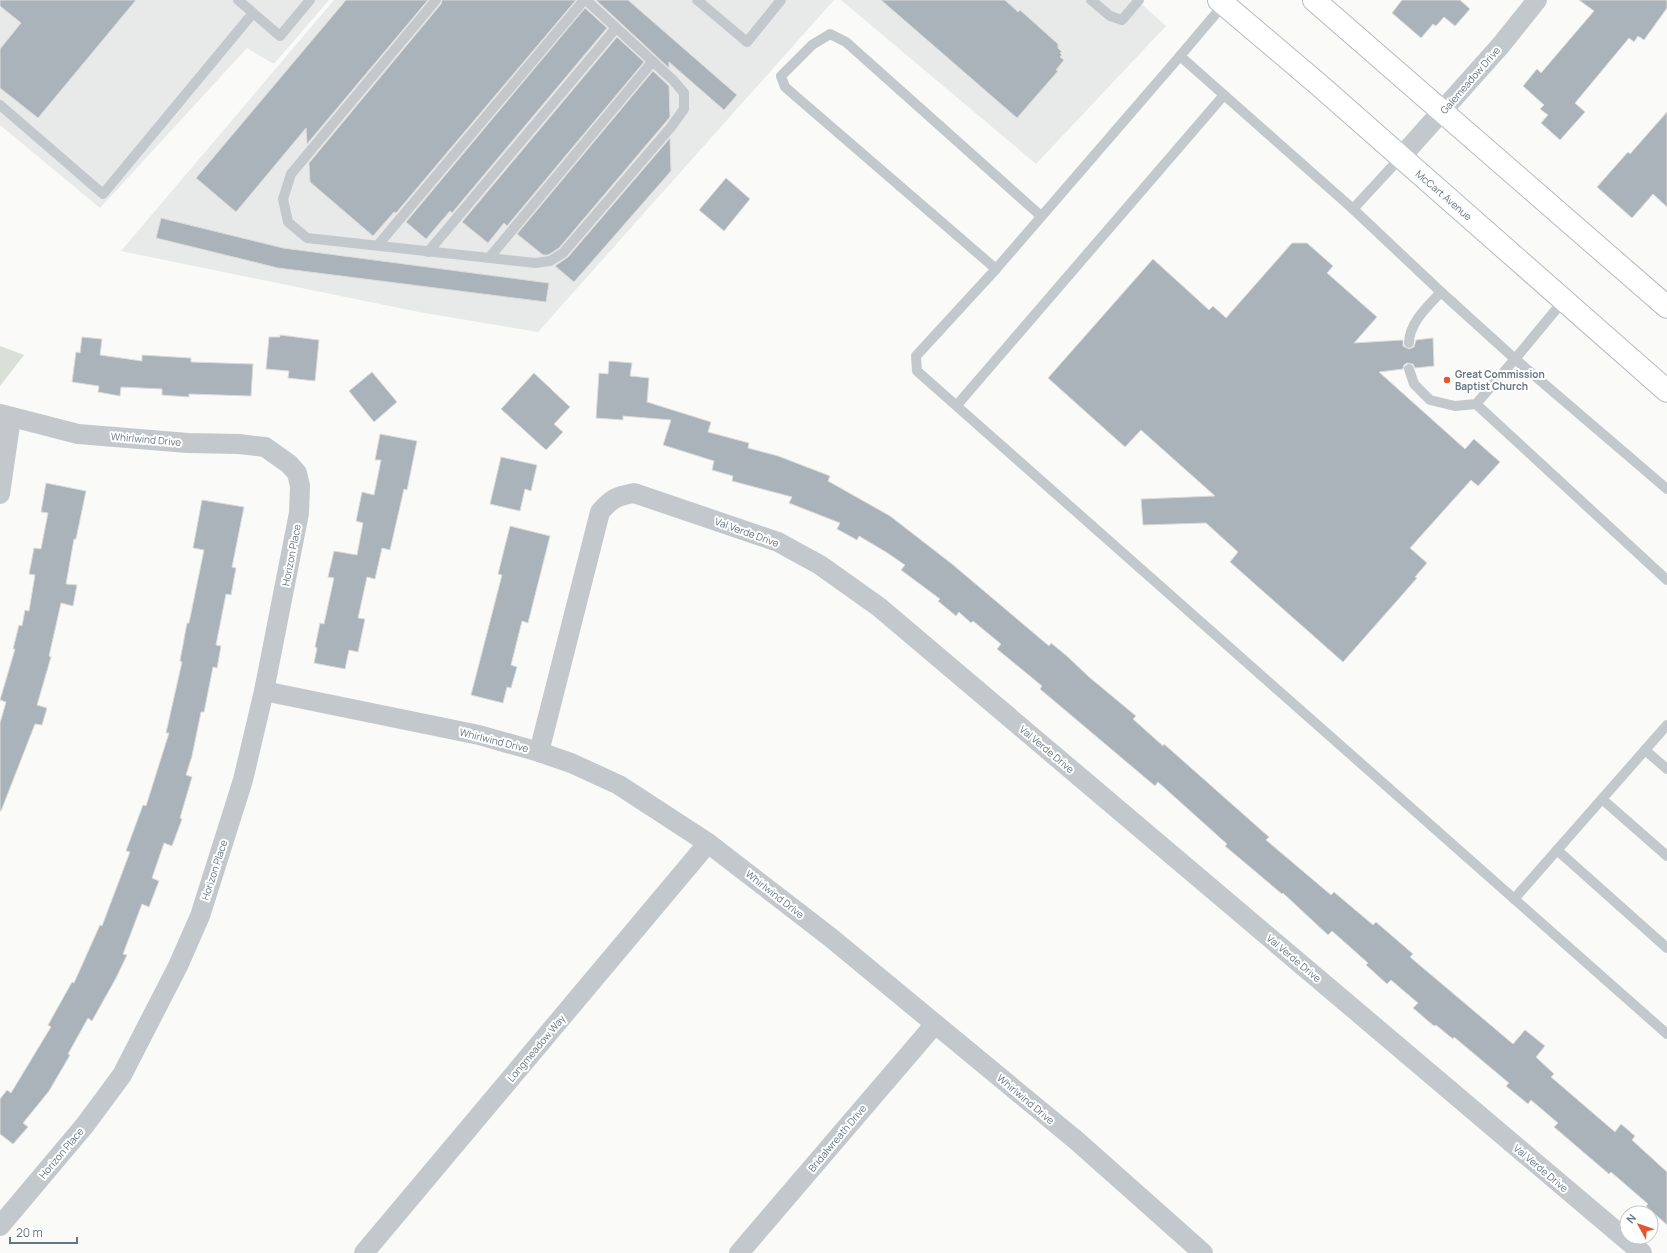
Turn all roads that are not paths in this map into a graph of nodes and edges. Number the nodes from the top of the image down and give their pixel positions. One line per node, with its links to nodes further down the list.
1 (238, 0): 12 (lane)
2 (310, 0): 12 (lane)
3 (436, 0): 22 (lane)
4 (585, 0): 13 (lane); 22 (lane)
5 (697, 0): 6 (lane)
6 (781, 0)
7 (1091, 0): 8 (lane)
8 (1139, 0)
9 (1314, 0): 18 (main road)
10 (1537, 0): 18 (street, Galemeadow Drive)
11 (1222, 2): 14 (lane); 19 (main road, McCart Avenue)
12 (253, 13): 17 (lane)
13 (616, 28): 15 (lane); 23 (lane)
14 (1180, 56): 16 (lane); 21 (lane)
15 (653, 61): 24 (lane); 24 (lane)
16 (1224, 95): 20 (lane); 34 (lane)
17 (0, 105)
18 (1442, 111): 19 (street, Galemeadow Drive); 28 (main road)
19 (1401, 157): 20 (lane); 27 (main road, McCart Avenue)
20 (1353, 209): 26 (lane)
21 (1041, 216): 25 (lane); 25 (lane)
22 (378, 246): 23 (lane)
23 (428, 252): 24 (lane)
24 (489, 258)
25 (996, 269): 34 (lane)
26 (1441, 292): 29 (lane); 30 (lane)
27 (1564, 300): 30 (lane); 32 (main road, McCart Avenue)
28 (1667, 307)
29 (1409, 343)
30 (1515, 359): 33 (lane); 37 (lane)
31 (1409, 369): 33 (lane)
32 (1667, 391)
33 (1476, 404): 39 (lane)
34 (956, 405): 49 (lane)
35 (5, 416): 36 (street, Whirlwind Drive); 38 (street)
36 (289, 464): 40 (street, Horizon Place)
37 (1667, 489)
38 (0, 494)
39 (1667, 580)
40 (264, 691): 43 (street, Whirlwind Drive); 53 (street, Horizon Place)
41 (1667, 725): 42 (lane)
42 (1645, 750): 44 (lane); 45 (lane)
43 (539, 752): 46 (street, Whirlwind Drive); 57 (street, Val Verde Drive)
44 (1667, 769)
45 (1602, 799): 47 (lane); 48 (lane)
46 (708, 843): 51 (street, Whirlwind Drive); 54 (street, Longmeadow Way)
47 (1557, 850): 49 (lane); 50 (lane)
48 (1667, 856)
49 (1514, 899): 52 (lane)
50 (1667, 948)
51 (934, 1024): 55 (street, Bridalwreath Drive); 56 (street, Whirlwind Drive)
52 (1667, 1034)
53 (0, 1226)
54 (364, 1253)
55 (739, 1253)
56 (1203, 1253)
57 (1642, 1253)

